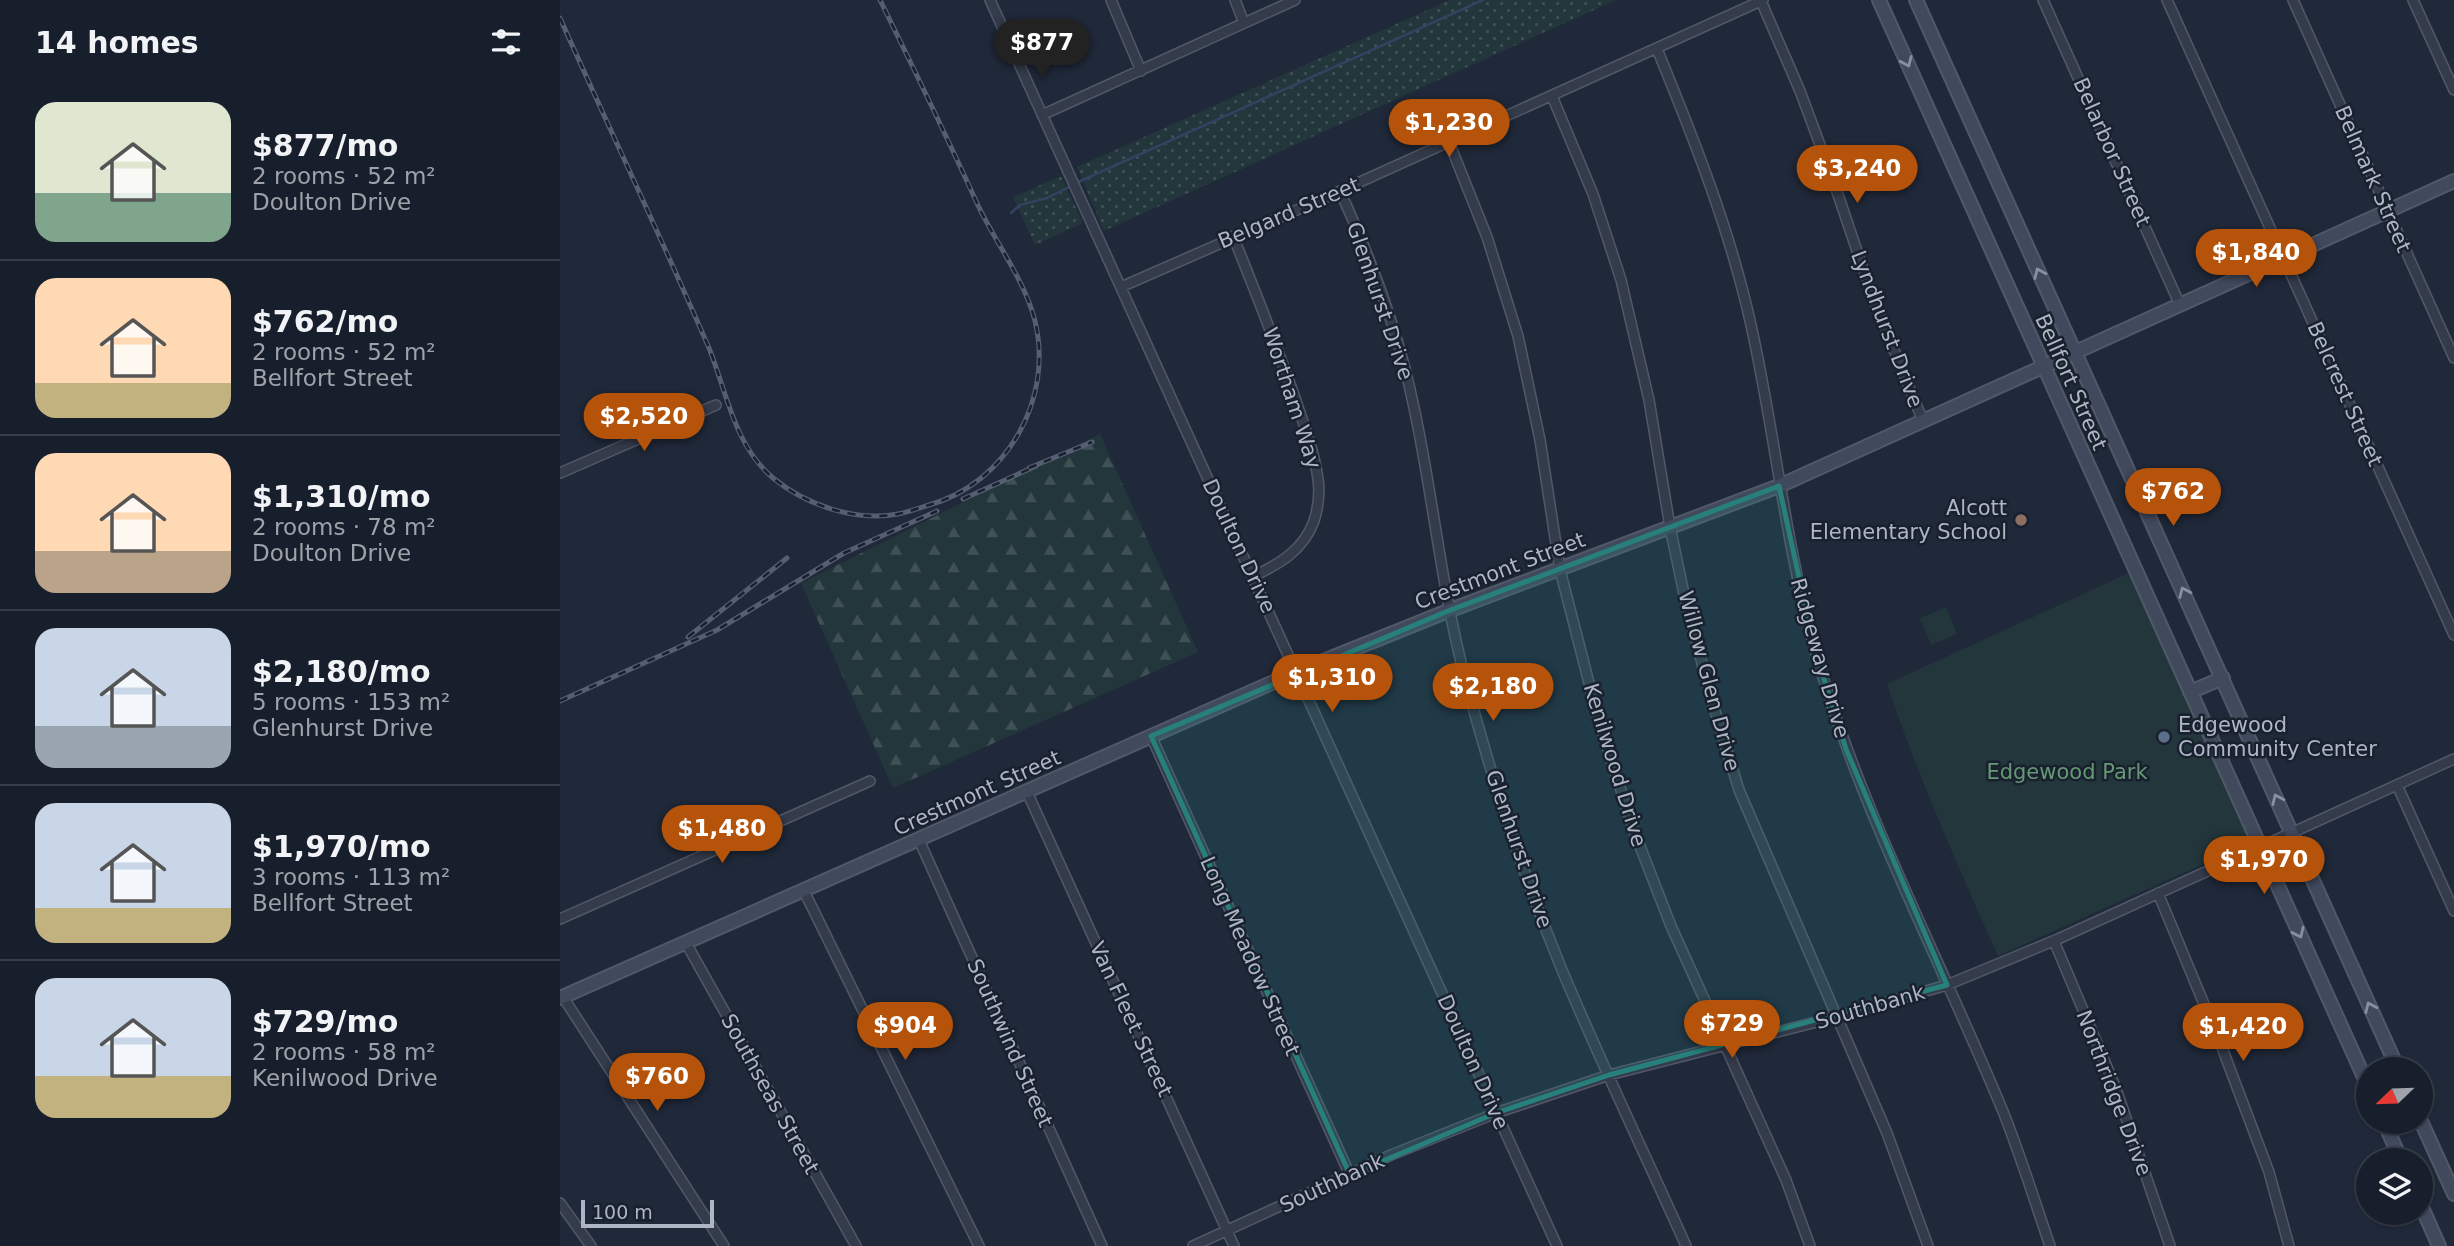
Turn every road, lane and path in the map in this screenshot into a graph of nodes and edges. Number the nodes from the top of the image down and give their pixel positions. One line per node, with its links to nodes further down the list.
1 (990, 0): 17 (street, Doulton Drive)
2 (1111, 0): 14 (street)
3 (1235, 0): 12 (street)
4 (1295, 0): 12 (street)
5 (1879, 0): 28 (main road, Bellfort Street, one-way to 28)
6 (1916, 0): 26 (main road, Bellfort Street, one-way to 6)
7 (2043, 0): 25 (street, Belarbor Street)
8 (2167, 0): 23 (street, Belcrest Street)
9 (2293, 0): 21 (street, Belmark Street)
10 (2413, 0): 15 (street)
11 (1762, 1): 13 (street, Belgard Street); 30 (street, Lyndhurst Drive)
12 (1244, 23): 14 (street)
13 (1657, 49): 16 (street, Belgard Street); 32 (street, Ridgeway Drive)
14 (1141, 71): 17 (street)
15 (2454, 90)
16 (1552, 96): 18 (street, Belgard Street); 33 (street, Willow Glen Drive)
17 (1042, 115): 24 (street, Doulton Drive)
18 (1449, 142): 20 (street, Belgard Street); 34 (street, Kenilwood Drive)
19 (2454, 181): 21 (main road, Crestmont Street)
20 (1340, 191): 22 (street, Belgard Street); 36 (street, Glenhurst Drive)
21 (2388, 211): 23 (main road, Crestmont Street); 27 (street, Belmark Street)
22 (1233, 236): 24 (street, Belgard Street); 35 (street, Wortham Way)
23 (2283, 258): 25 (main road, Crestmont Street); 37 (street, Belcrest Street)
24 (1121, 287): 35 (street, Doulton Drive)
25 (2180, 304): 26 (main road, Crestmont Street)
26 (2075, 351): 28 (main road, Crestmont Street); 39 (main road, Bellfort Street, one-way to 26)
27 (2454, 358)
28 (2043, 367): 30 (main road, Crestmont Street); 40 (main road, Bellfort Street)
29 (716, 405): 31 (street)
30 (1923, 421): 32 (main road, Crestmont Street)
31 (560, 473)
32 (1779, 486): 33 (main road, Crestmont Street); 55 (street, Ridgeway Drive)
33 (1670, 527): 34 (main road, Crestmont Street); 57 (street, Willow Glen Drive)
34 (1560, 570): 36 (main road, Crestmont Street); 58 (street, Kenilwood Drive)
35 (1252, 577): 38 (street, Doulton Drive)
36 (1448, 611): 38 (main road, Crestmont Street); 61 (street, Glenhurst Drive)
37 (2454, 635)
38 (1296, 672): 41 (main road, Crestmont Street); 62 (street, Doulton Drive)
39 (2223, 678): 40 (main road); 46 (main road, Bellfort Street, one-way to 39)
40 (2190, 692): 48 (main road, Bellfort Street)
41 (1151, 736): 45 (main road, Crestmont Street); 64 (street, Long Meadow Street)
42 (2454, 759): 44 (street, Southbank)
43 (870, 781): 52 (street)
44 (2397, 785): 46 (street, Southbank); 51 (street)
45 (1027, 792): 47 (main road, Crestmont Street); 68 (street, Van Fleet Street)
46 (2292, 832): 48 (street, Southbank); 59 (main road, Bellfort Street, one-way to 46)
47 (919, 840): 49 (main road, Crestmont Street); 73 (street, Southwind Street)
48 (2259, 847): 50 (street, Southbank); 60 (main road, Bellfort Street, one-way to 60)
49 (804, 891): 54 (main road, Crestmont Street); 72 (street)
50 (2158, 893): 53 (street, Southbank); 82 (street)
51 (2454, 911)
52 (560, 919)
53 (2054, 941): 55 (street, Southbank); 81 (street, Northridge Drive)
54 (686, 943): 56 (main road, Crestmont Street); 71 (street, Southseas Street)
55 (1947, 985): 57 (street, Southbank); 80 (street, Ridgeway Drive)
56 (562, 998): 70 (street)
57 (1836, 1017): 58 (street, Southbank); 79 (street, Willow Glen Drive)
58 (1726, 1046): 61 (street, Southbank); 78 (street, Kenilwood Drive)
59 (2393, 1057)
60 (2356, 1060)
61 (1609, 1075): 62 (street, Southbank); 77 (street, Glenhurst Drive)
62 (1496, 1113): 64 (street, Southbank); 76 (street, Doulton Drive)
63 (2427, 1134): 65 (main road)
64 (1350, 1175): 68 (street, Southbank)
65 (2454, 1194)
66 (560, 1203): 69 (street)
67 (2430, 1225): 83 (main road)
68 (1228, 1231): 74 (street, Southbank); 75 (street, Van Fleet Street)
69 (590, 1246)
70 (724, 1246)
71 (856, 1246)
72 (979, 1246)
73 (1102, 1246)
74 (1193, 1246)
75 (1234, 1246)
76 (1556, 1246)
77 (1686, 1246)
78 (1810, 1246)
79 (1928, 1246)
80 (2050, 1246)
81 (2170, 1246)
82 (2290, 1246)
83 (2440, 1246)

